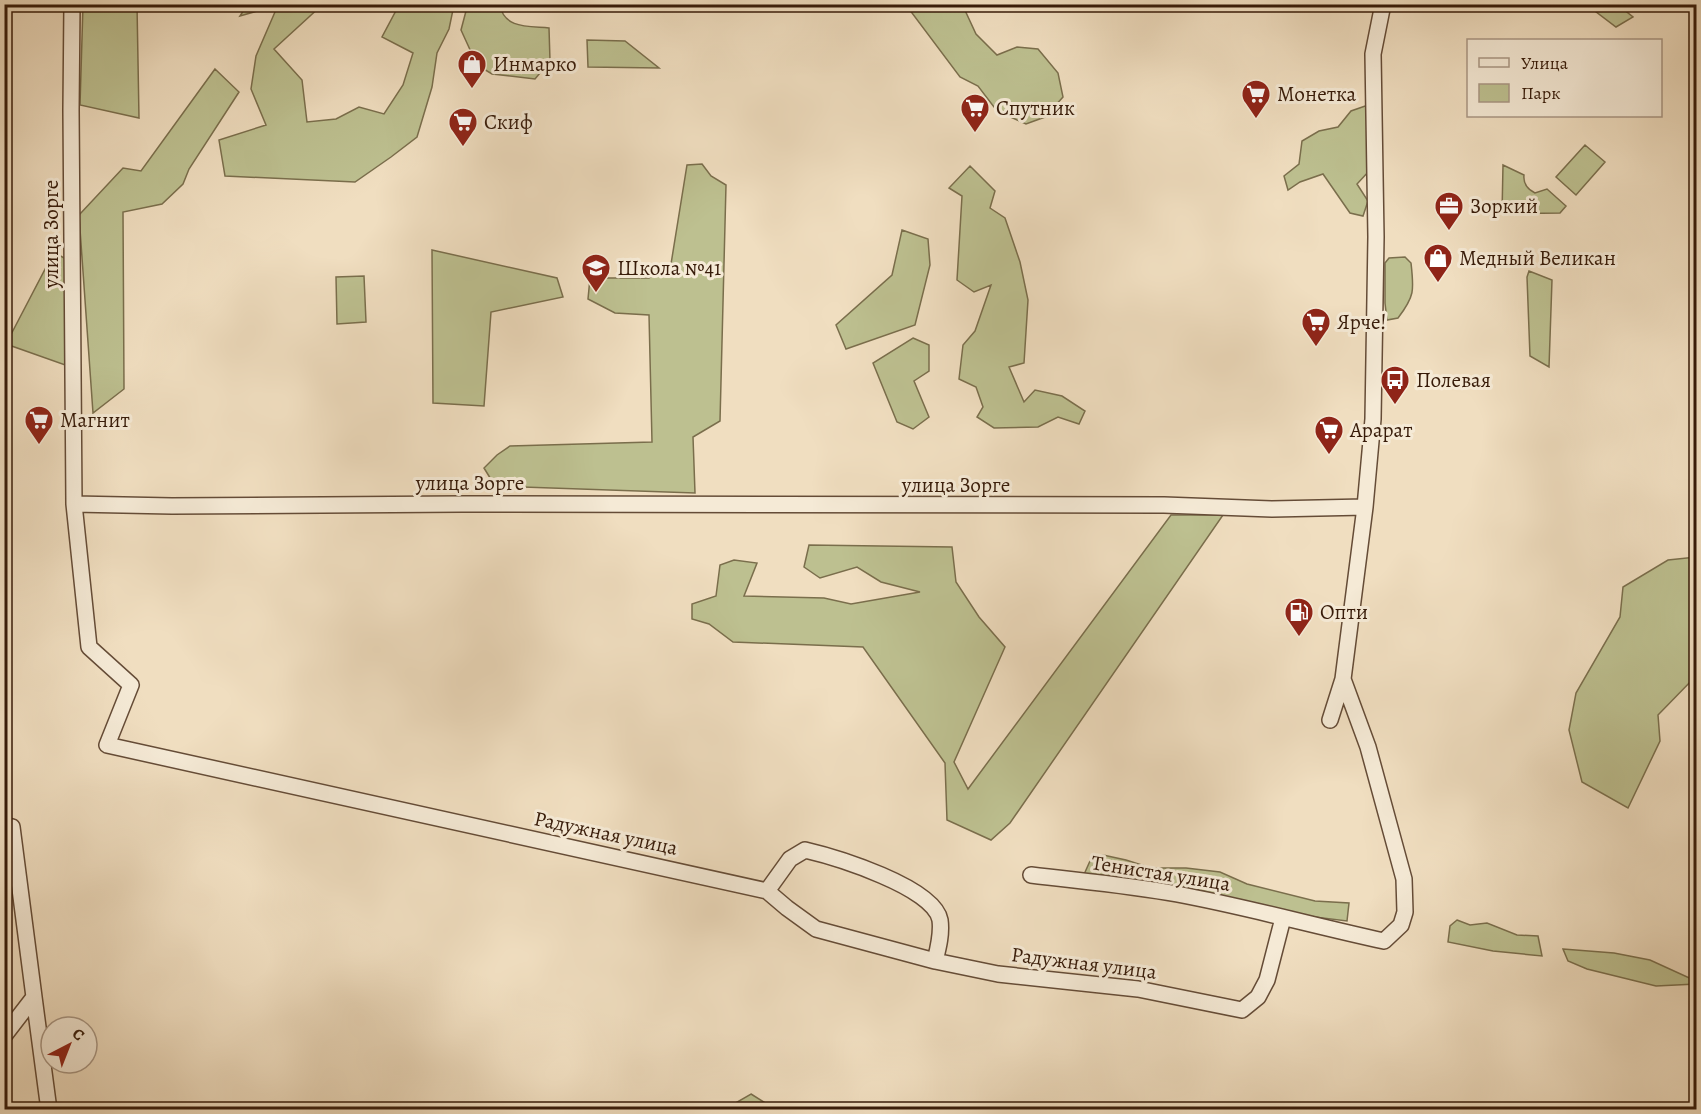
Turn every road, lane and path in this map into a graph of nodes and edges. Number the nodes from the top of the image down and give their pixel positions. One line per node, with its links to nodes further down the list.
1 (72, 4): 3 (street, улица Зорге)
2 (1383, 4): 4 (street)
3 (74, 504): 4 (street, улица Зорге); 11 (street, Радужная улица)
4 (1365, 507): 5 (street)
5 (1343, 679): 6 (street); 12 (street, Тенистая улица)
6 (1330, 720)
7 (4, 825): 8 (street)
8 (18, 874): 10 (street); 14 (street)
9 (1031, 875): 12 (street, Тенистая улица)
10 (4, 886)
11 (767, 891): 13 (street, Радужная улица); 13 (street)
12 (1283, 918): 13 (street, Радужная улица)
13 (934, 961)
14 (34, 997): 15 (street); 16 (street)
15 (4, 1036)
16 (47, 1108)

